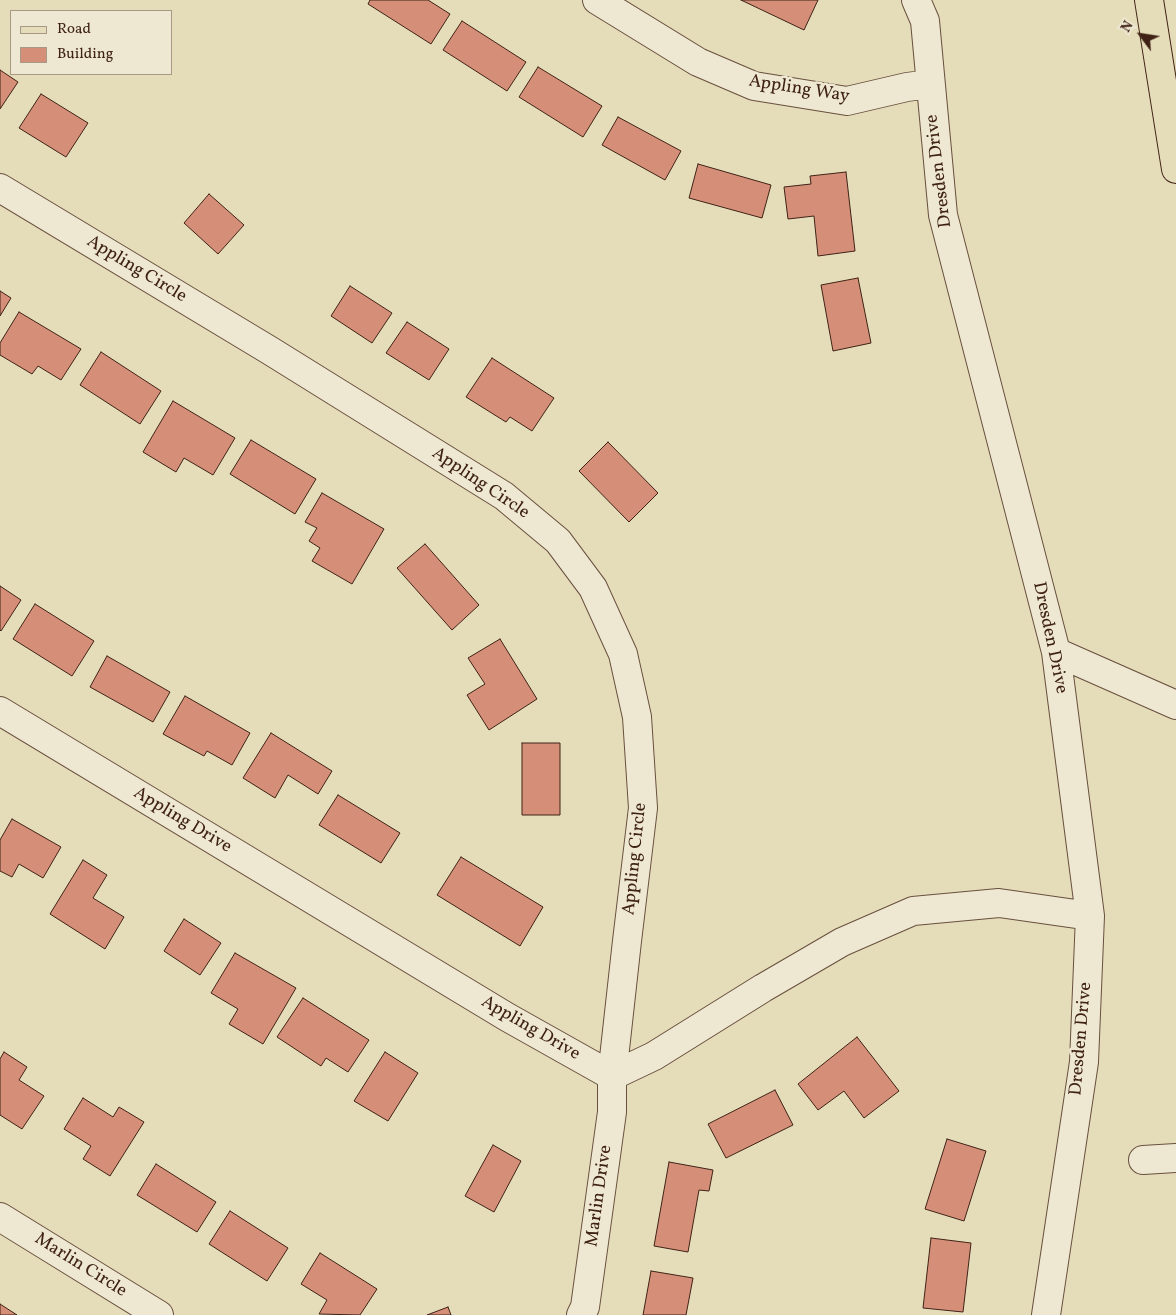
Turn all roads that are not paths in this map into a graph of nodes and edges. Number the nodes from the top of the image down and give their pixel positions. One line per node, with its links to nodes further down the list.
1 (597, 0): 4 (street, Appling Way)
2 (916, 0): 4 (street, Dresden Drive)
3 (1149, 0): 5 (main road)
4 (930, 84): 7 (street, Dresden Drive)
5 (1176, 169)
6 (0, 188): 11 (street, Appling Circle)
7 (1056, 652): 8 (street); 10 (street, Dresden Drive)
8 (1176, 705)
9 (0, 711): 11 (street, Appling Drive)
10 (1090, 916): 11 (street); 17 (street, Dresden Drive)
11 (612, 1076): 16 (street, Marlin Drive)
12 (1176, 1158): 13 (street)
13 (1143, 1160)
14 (0, 1217): 15 (street, Marlin Circle)
15 (159, 1315)
16 (581, 1315)
17 (1046, 1315)

